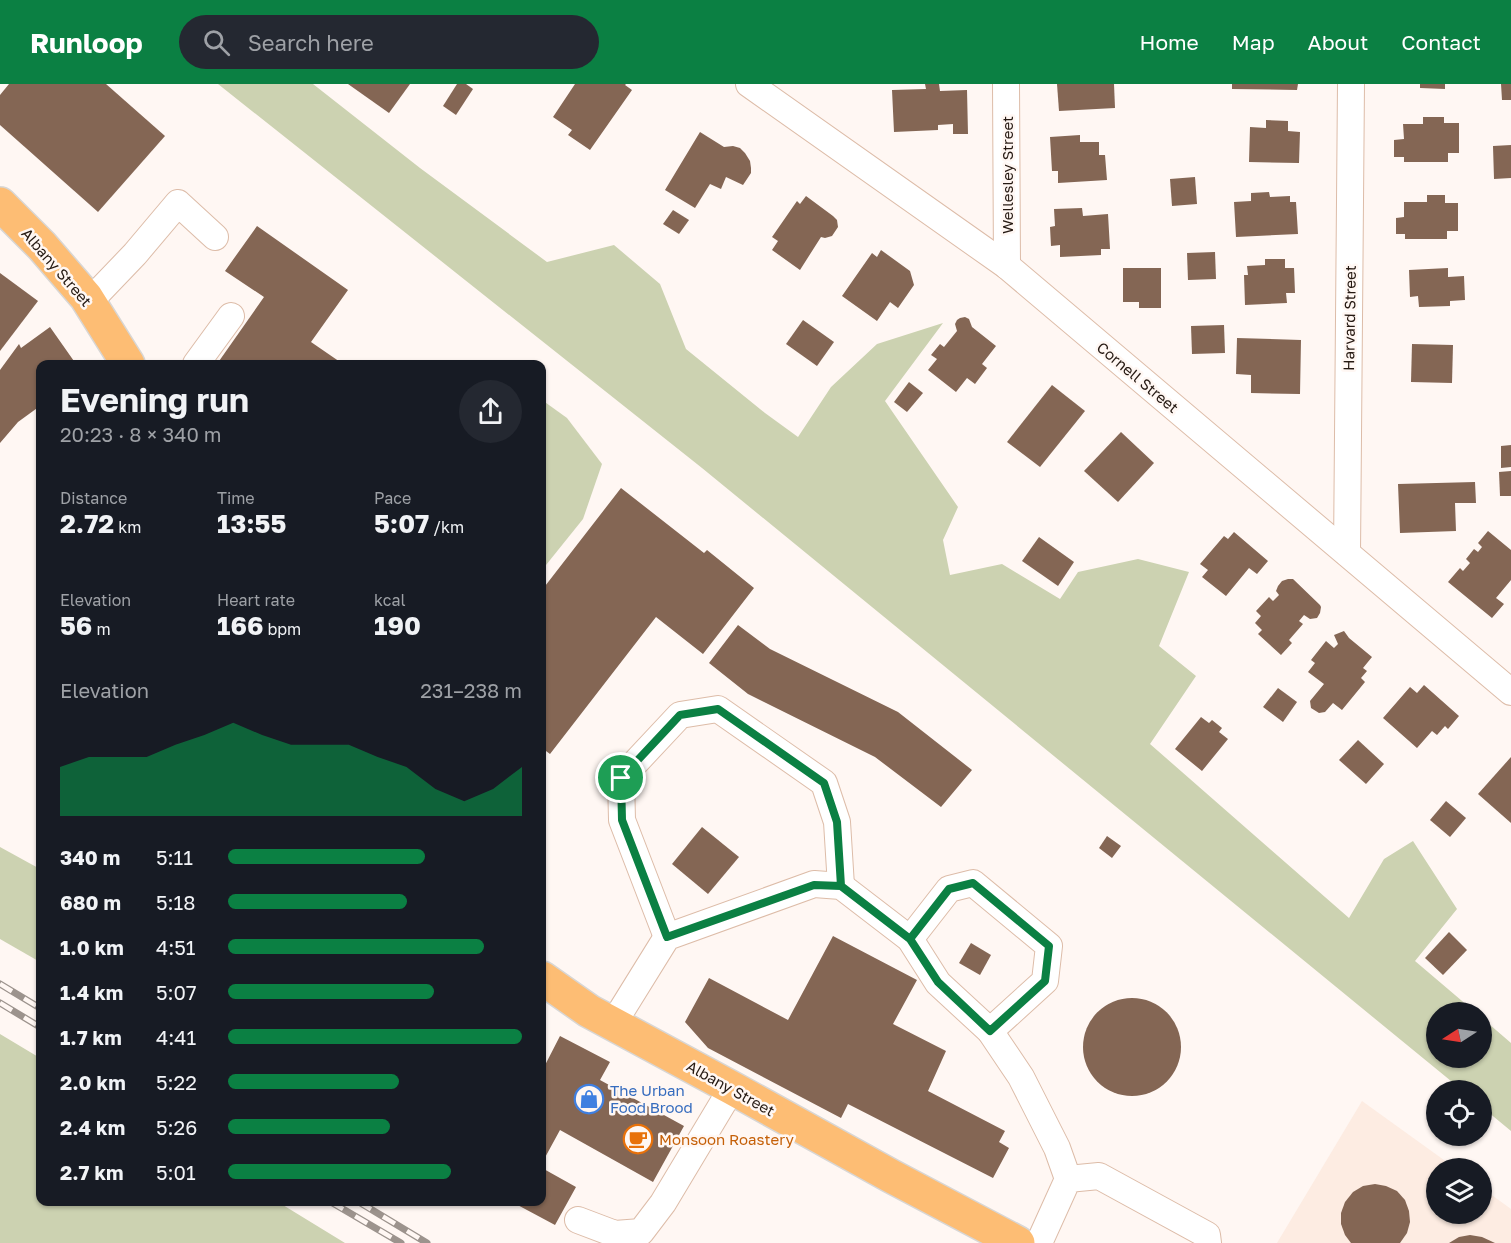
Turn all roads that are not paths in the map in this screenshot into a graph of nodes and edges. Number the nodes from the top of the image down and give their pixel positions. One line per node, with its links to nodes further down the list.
1 (749, 84): 6 (street, Cornell Street)
2 (1006, 84): 6 (street, Wellesley Street)
3 (1351, 84): 11 (street, Harvard Street)
4 (0, 204): 7 (main road, Albany Street)
5 (215, 237): 7 (street)
6 (1007, 266): 11 (street, Cornell Street)
7 (89, 302): 9 (main road, Albany Street)
8 (231, 316): 10 (street)
9 (125, 360)
10 (199, 360)
11 (1347, 553): 12 (street, Cornell Street)
12 (1511, 692)
13 (841, 886): 14 (street); 14 (street); 15 (street)
14 (667, 937): 17 (street)
15 (910, 939): 18 (street); 18 (street)
16 (546, 981): 17 (main road, Albany Street)
17 (613, 1024): 19 (main road, Albany Street)
18 (990, 1031): 20 (street)
19 (732, 1088): 21 (street); 22 (main road, Albany Street)
20 (1068, 1179): 23 (street); 24 (street)
21 (578, 1220)
22 (1018, 1243)
23 (1039, 1243)
24 (1208, 1243)

